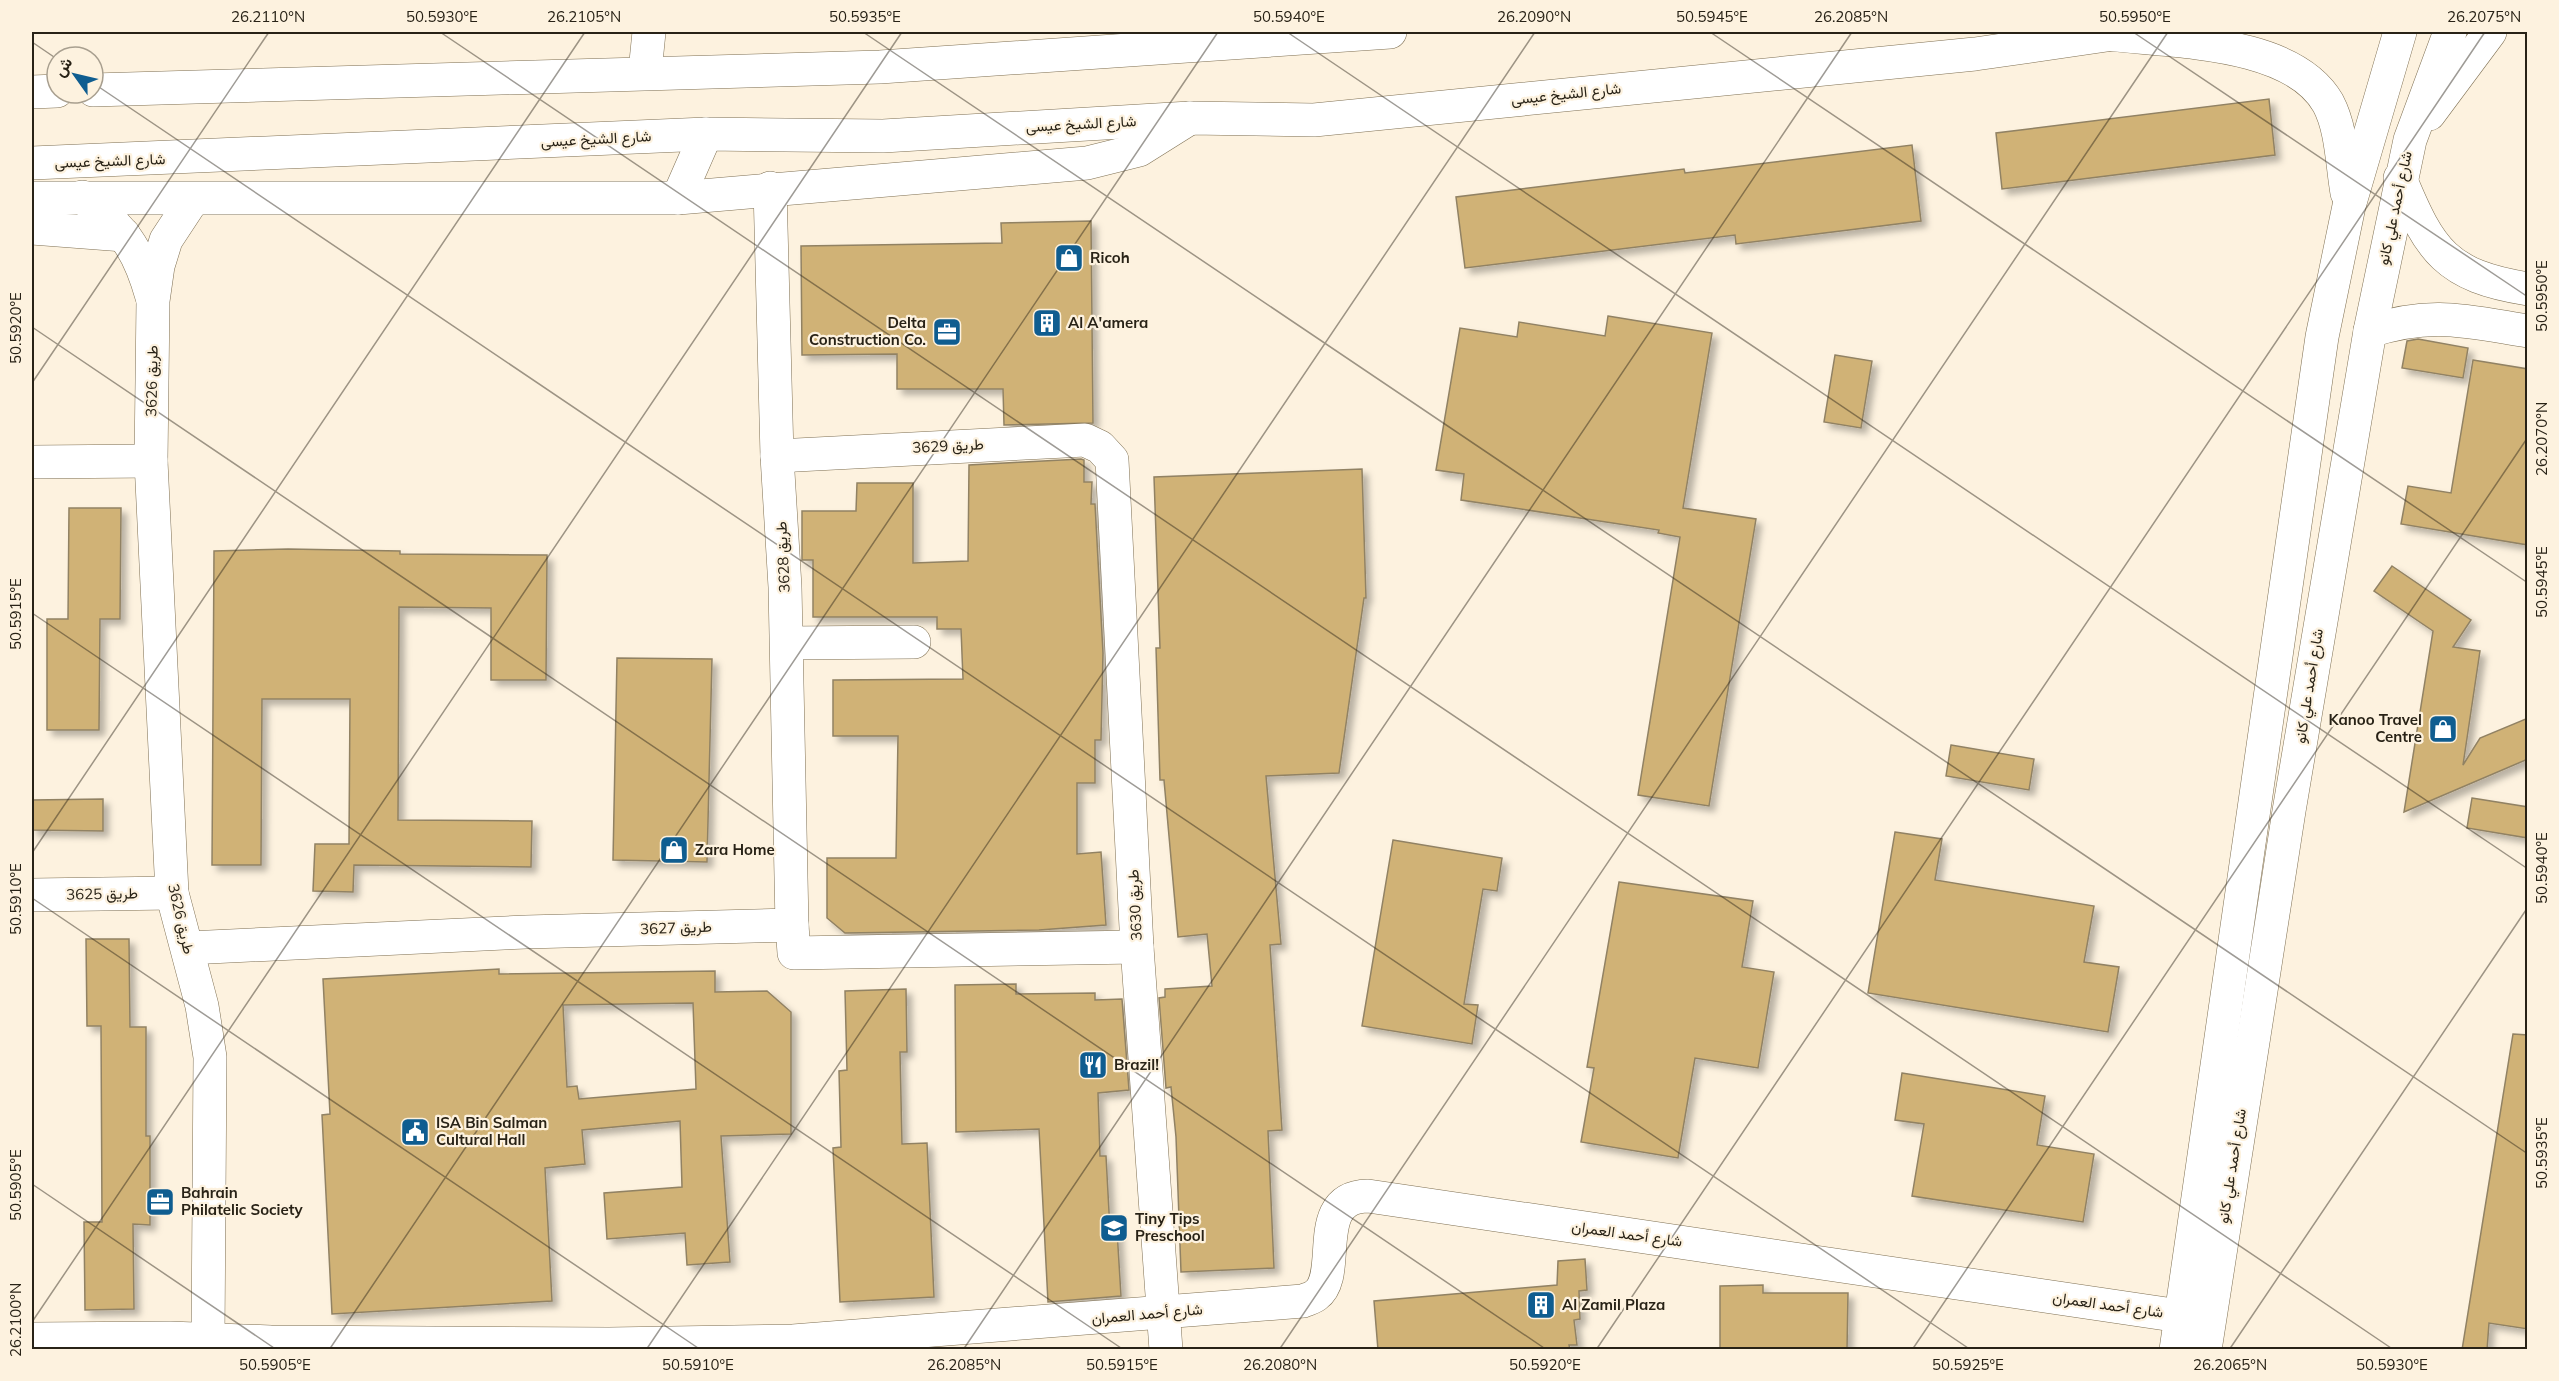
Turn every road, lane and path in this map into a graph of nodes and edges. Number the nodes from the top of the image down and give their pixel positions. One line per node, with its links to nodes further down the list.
1 (649, 32): 7 (street)
2 (1390, 32): 7 (street)
3 (2400, 32): 19 (street, شارع أحمد علي كانو)
4 (2450, 32): 11 (street, شارع أحمد علي كانو)
5 (2490, 32): 11 (street)
6 (2117, 33): 9 (street, شارع الشيخ عيسى); 19 (street, شارع الشيخ عيسى)
7 (645, 72): 8 (street)
8 (105, 90)
9 (1191, 118): 10 (street, شارع الشيخ عيسى); 14 (street)
10 (706, 134): 12 (street, شارع الشيخ عيسى); 17 (street)
11 (2410, 140): 13 (street, شارع أحمد علي كانو)
12 (32, 163)
13 (2400, 178): 22 (street); 24 (street, شارع أحمد علي كانو)
14 (770, 188): 17 (street); 26 (street, طريق 3628)
15 (82, 197): 16 (street); 18 (street); 21 (street, طريق 3626)
16 (32, 198)
17 (678, 198): 18 (street)
18 (193, 199): 23 (street, طريق 3626)
19 (2349, 206): 30 (street, شارع أحمد علي كانو)
20 (32, 228): 21 (street)
21 (124, 235): 23 (street, طريق 3626)
22 (2528, 289)
23 (153, 301): 28 (street, طريق 3626)
24 (2370, 331): 25 (street); 31 (street, شارع أحمد علي كانو)
25 (2528, 331)
26 (777, 456): 27 (street, طريق 3629); 33 (street, طريق 3628)
27 (1112, 460): 38 (street, طريق 3630)
28 (151, 461): 29 (street); 34 (street, طريق 3626)
29 (32, 462)
30 (2291, 547): 31 (street); 40 (street, شارع أحمد علي كانو)
31 (2331, 555): 45 (street, شارع أحمد علي كانو)
32 (914, 642): 33 (street)
33 (786, 643): 36 (street, طريق 3628)
34 (172, 893): 35 (street, طريق 3625); 37 (street, طريق 3626)
35 (32, 895)
36 (792, 925): 37 (street, طريق 3627); 38 (street)
37 (188, 948): 42 (street, طريق 3626)
38 (1137, 948): 39 (street, طريق 3630)
39 (1162, 1312): 40 (street, شارع أحمد العمران); 42 (street, شارع أحمد العمران); 43 (street, طريق 3630)
40 (2180, 1316): 44 (street, شارع أحمد علي كانو)
41 (32, 1339): 42 (street, شارع أحمد العمران)
42 (208, 1339)
43 (1166, 1350)
44 (2176, 1350)
45 (2205, 1350)

